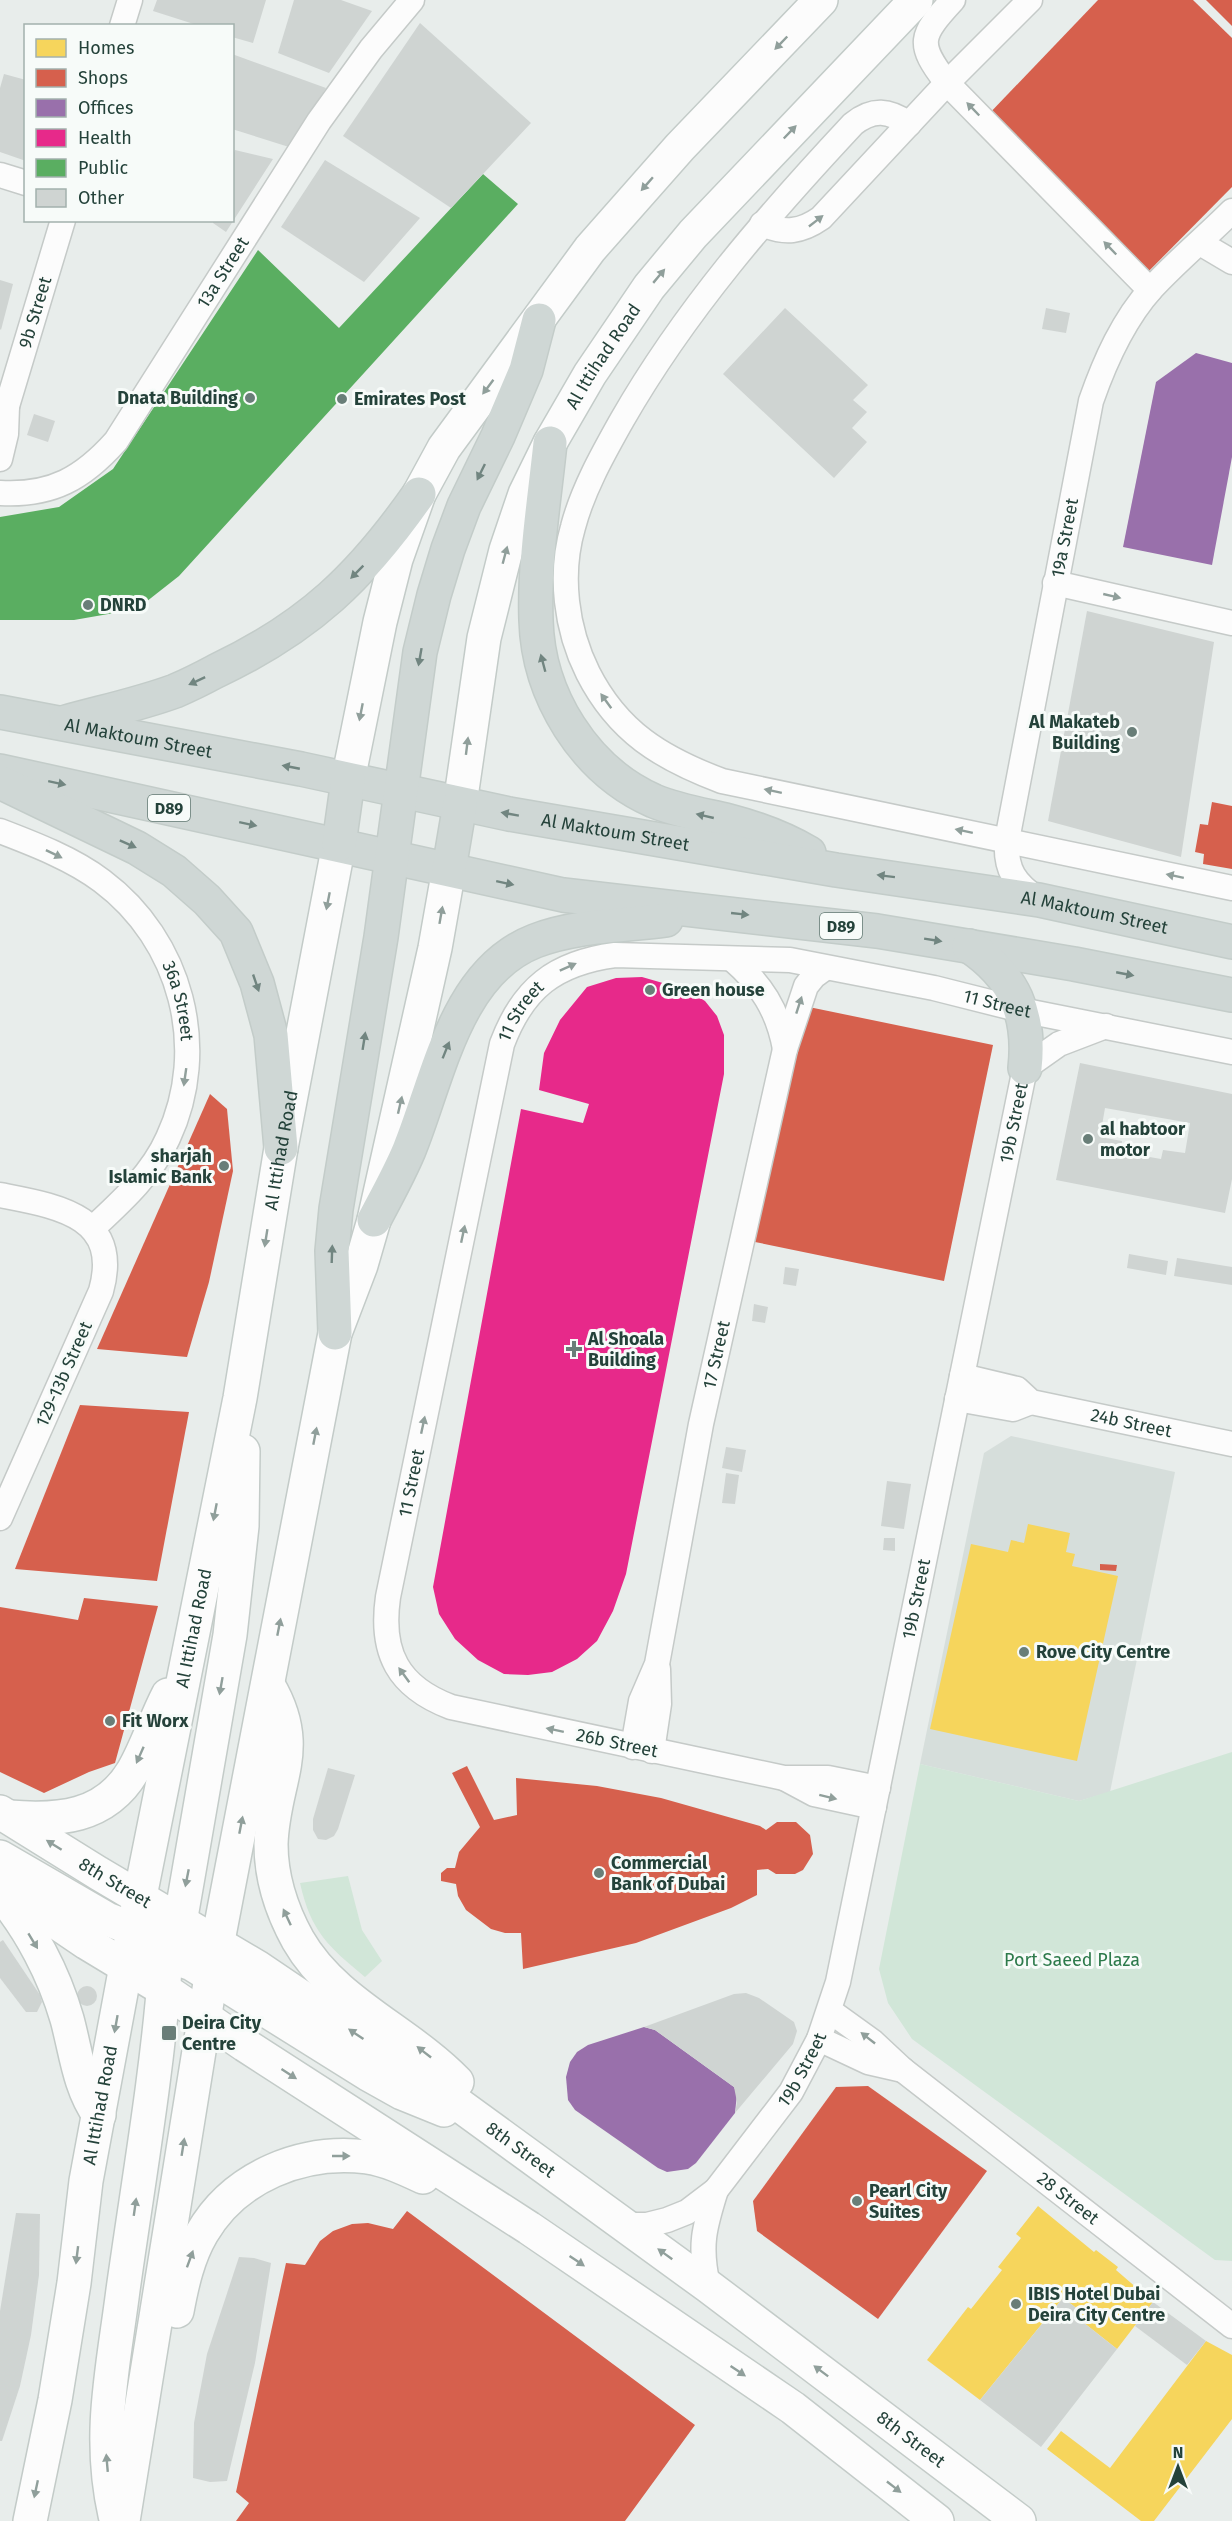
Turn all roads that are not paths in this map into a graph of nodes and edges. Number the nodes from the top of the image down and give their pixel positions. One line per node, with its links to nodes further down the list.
1 (129, 0): 7 (street)
2 (412, 0): 23 (street, 13a Street)
3 (821, 0): 18 (main road, one-way to 18)
4 (916, 0): 21 (main road, Al Ittihad Road, one-way to 4)
5 (953, 0): 8 (street)
6 (1030, 0): 8 (street)
7 (123, 24)
8 (948, 83): 9 (street); 17 (street, one-way to 8)
9 (909, 124): 14 (street, one-way to 9); 14 (street)
10 (0, 175): 11 (street)
11 (24, 182)
12 (1232, 211): 15 (street, 19a Street)
13 (62, 222): 19 (street, 9b Street)
14 (762, 224): 35 (street, one-way to 14)
15 (1200, 243): 16 (street); 17 (street, 19a Street)
16 (1232, 262)
17 (1150, 290): 25 (street, 19a Street)
18 (539, 320): 24 (main road, one-way to 24); 32 (main road, one-way to 32)
19 (7, 380): 20 (street, 9b Street)
20 (3, 411): 22 (street, 9b Street)
21 (550, 443): 33 (main road, Al Ittihad Road, one-way to 21); 39 (main road, one-way to 21)
22 (0, 459)
23 (0, 493)
24 (419, 494): 28 (main road, one-way to 28); 30 (main road, one-way to 30)
25 (1055, 584): 26 (street, one-way to 26); 35 (street, 19a Street)
26 (1232, 623)
27 (0, 712): 28 (main road, Al Maktoum Street)
28 (60, 724): 30 (main road, Al Maktoum Street, one-way to 28)
29 (0, 771): 36 (main road, D89, one-way to 36)
30 (348, 780): 32 (main road, Al Maktoum Street); 36 (main road)
31 (0, 782): 53 (main road, one-way to 53)
32 (400, 790): 33 (main road, Al Maktoum Street); 37 (main road)
33 (460, 804): 38 (main road); 39 (main road, Al Maktoum Street, one-way to 33)
34 (0, 831): 56 (street, 36a Street, one-way to 56)
35 (1007, 840): 40 (street, one-way to 35); 41 (street, 19a Street)
36 (339, 844): 37 (main road, D89); 53 (main road, Al Ittihad Road, one-way to 53)
37 (391, 856): 38 (main road, D89); 57 (main road, one-way to 37)
38 (448, 869): 42 (main road, D89, one-way to 42); 55 (main road, one-way to 38)
39 (836, 870): 41 (main road, Al Maktoum Street, one-way to 39)
40 (1232, 888)
41 (1039, 900): 43 (main road, Al Maktoum Street)
42 (695, 910): 44 (main road, D89, one-way to 44); 55 (main road, one-way to 42)
43 (1232, 942)
44 (967, 945): 47 (main road, D89, one-way to 47); 48 (main road)
45 (732, 959): 46 (street, 11 Street); 50 (street, 17 Street); 64 (street, 11 Street, one-way to 45)
46 (825, 968): 48 (street, 11 Street); 50 (street, 17 Street, one-way to 46)
47 (1232, 995)
48 (1021, 1010): 49 (street, 11 Street); 52 (main road)
49 (1106, 1026): 51 (street, 11 Street); 52 (street, 19b Street)
50 (785, 1049): 65 (street, 17 Street)
51 (1232, 1053)
52 (1025, 1068): 58 (street, 19b Street)
53 (281, 1148): 59 (main road, Al Ittihad Road, one-way to 59)
54 (0, 1195): 56 (street)
55 (374, 1220): 57 (main road)
56 (93, 1228): 61 (street, 129-13b Street)
57 (335, 1333): 63 (main road, one-way to 57)
58 (960, 1388): 60 (street, 24b Street); 66 (street, 19b Street)
59 (240, 1398): 62 (main road, Al Ittihad Road, one-way to 62); 72 (main road, one-way to 72)
60 (1232, 1444)
61 (2, 1510)
62 (186, 1667): 67 (main road, one-way to 67); 71 (main road, Al Ittihad Road)
63 (268, 1685): 73 (main road, one-way to 63); 82 (main road, one-way to 63)
64 (451, 1707): 65 (street, 26b Street, one-way to 64)
65 (642, 1749): 66 (street, 26b Street)
66 (876, 1798): 77 (street, 19b Street)
67 (4, 1814): 71 (main road, 8th Street, one-way to 67)
68 (0, 1857): 72 (main road)
69 (0, 1884): 74 (main road)
70 (0, 1893): 81 (main road, one-way to 81)
71 (140, 1897): 72 (main road, Al Ittihad Road); 72 (main road, 8th Street)
72 (166, 1941): 73 (main road, 8th Street); 74 (main road, Al Ittihad Road); 75 (main road); 76 (main road); 78 (main road)
73 (218, 1944): 75 (main road); 82 (main road, 8th Street, one-way to 73)
74 (126, 1966): 76 (main road); 81 (main road, Al Ittihad Road, one-way to 81)
75 (211, 1977): 78 (main road); 82 (main road)
76 (163, 1989): 78 (main road); 92 (main road, one-way to 76)
77 (830, 2011): 79 (street, 19b Street); 80 (street, 28 Street, one-way to 77)
78 (206, 2017): 85 (main road, one-way to 85); 88 (main road, one-way to 78)
79 (819, 2039): 80 (street, 28 Street); 83 (street, 19b Street)
80 (903, 2070): 87 (street, 28 Street)
81 (99, 2115): 91 (main road, Al Ittihad Road, one-way to 91)
82 (491, 2126): 84 (main road, 8th Street)
83 (716, 2190): 84 (street, 19b Street); 86 (street, 19b Street)
84 (626, 2225): 86 (main road, 8th Street, one-way to 84)
85 (529, 2228): 88 (main road, one-way to 85); 89 (main road, one-way to 89)
86 (708, 2286): 90 (main road, 8th Street, one-way to 86)
87 (1229, 2317)
88 (143, 2391): 93 (main road)
89 (793, 2408): 90 (main road); 94 (main road, one-way to 94)
90 (1017, 2520)
91 (30, 2521)
92 (117, 2521)
93 (123, 2521)
94 (937, 2521)

